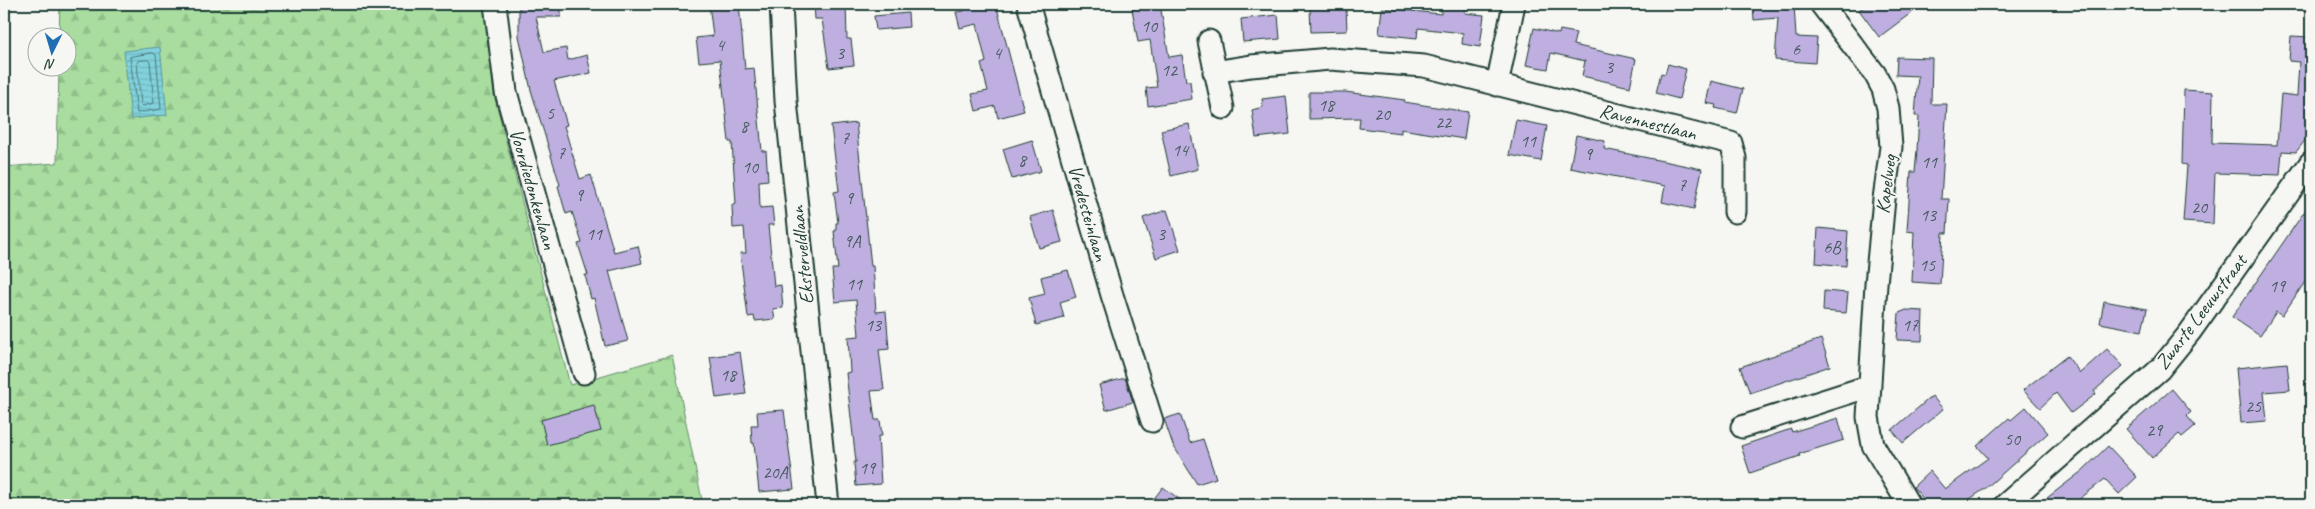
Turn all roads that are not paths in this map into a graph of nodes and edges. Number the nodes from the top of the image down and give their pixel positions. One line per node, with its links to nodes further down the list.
1 (495, 4): 12 (street, Voordiedonkenlaan)
2 (781, 4): 16 (street, Eksterveldlaan)
3 (1028, 4): 14 (street, Vredesteinlaan)
4 (1514, 4): 8 (street)
5 (1820, 4): 13 (street, Kapelweg)
6 (1209, 41): 7 (street)
7 (1214, 72): 8 (street, Ravennestlaan); 9 (street)
8 (1497, 85): 11 (street, Ravennestlaan)
9 (1223, 108)
10 (2311, 162): 18 (street, Zwarte Leeuwstraat)
11 (1735, 212)
12 (584, 372)
13 (1870, 386): 15 (street); 17 (street, Kapelweg)
14 (1152, 420)
15 (1742, 427)
16 (828, 505)
17 (1909, 505)
18 (2005, 505)

